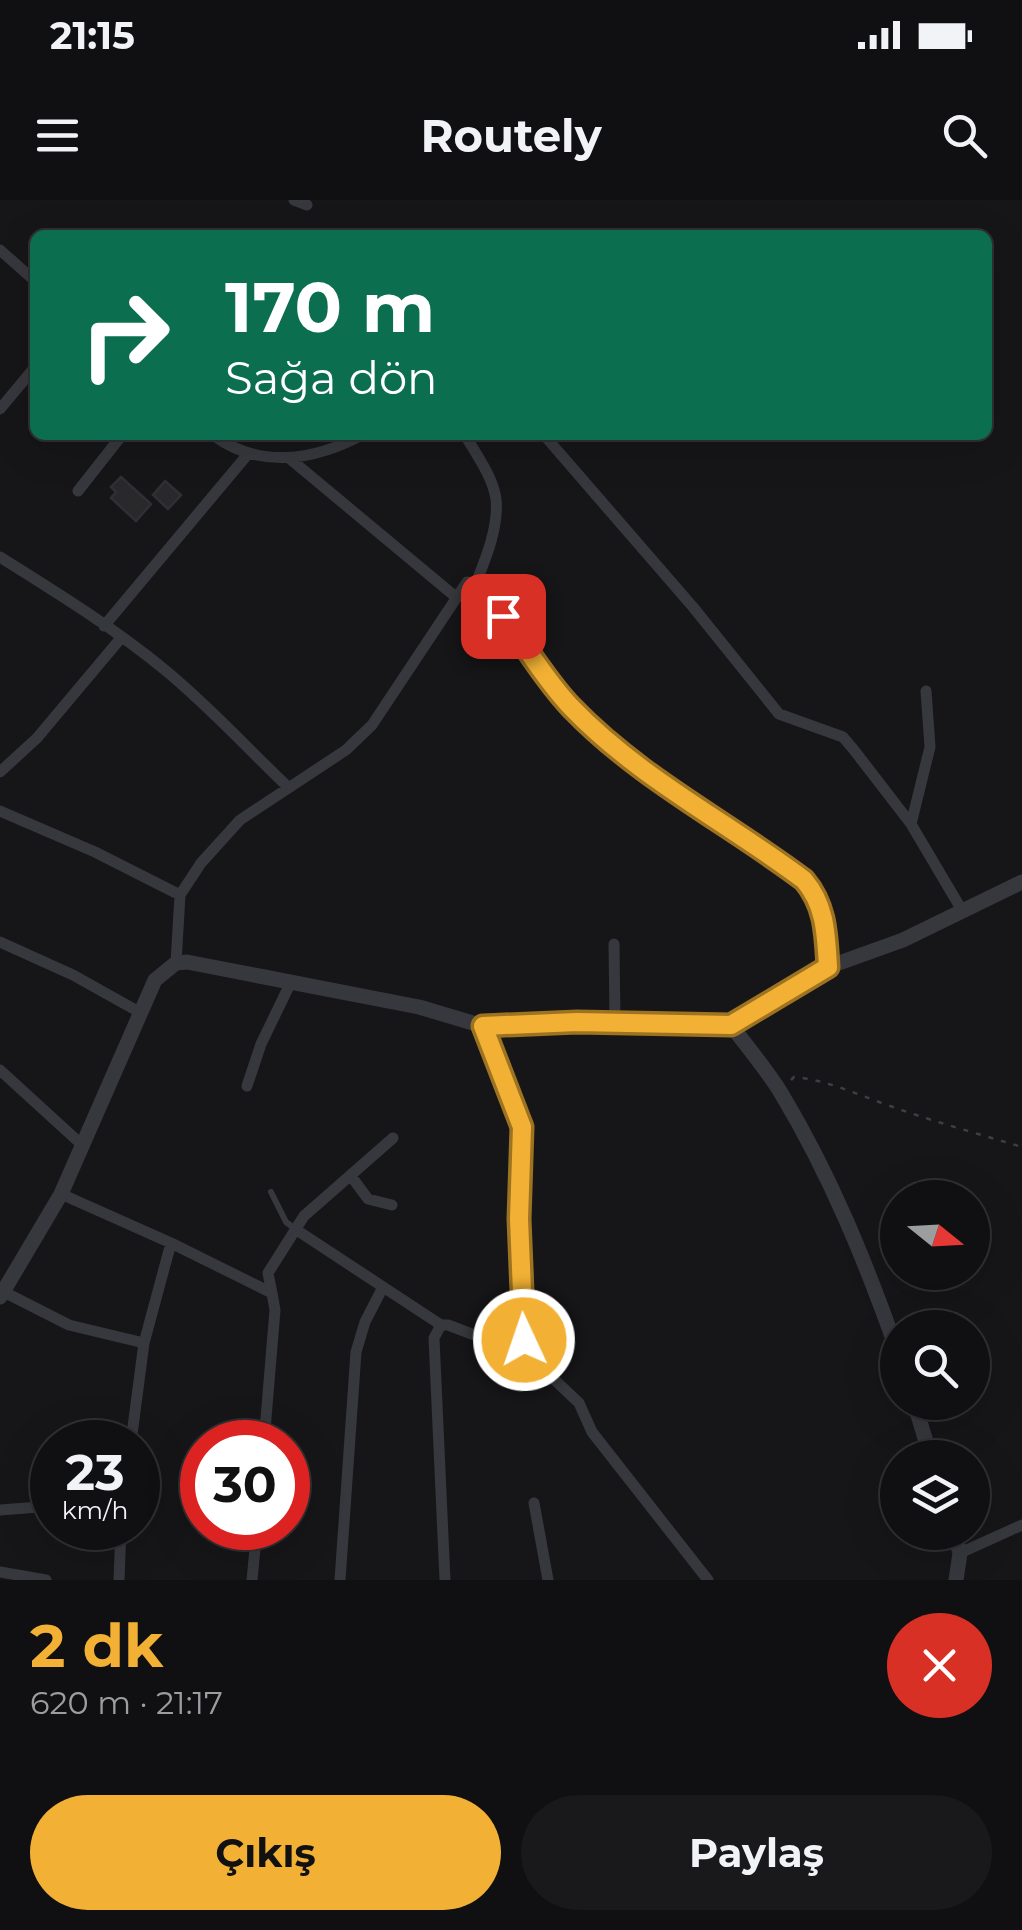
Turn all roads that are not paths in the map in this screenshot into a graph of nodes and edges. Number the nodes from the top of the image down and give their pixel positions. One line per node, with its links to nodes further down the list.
1 (294, 200): 2 (street)
2 (307, 204)
3 (0, 250): 4 (street)
4 (30, 277)
5 (30, 374): 6 (street)
6 (0, 409)
7 (118, 440): 14 (street)
8 (220, 440): 12 (street)
9 (352, 440): 13 (street)
10 (468, 440): 16 (street)
11 (548, 440): 24 (street)
12 (248, 454): 13 (street); 18 (street)
13 (289, 458): 17 (street)
14 (78, 491)
15 (0, 557): 18 (street)
16 (476, 583): 17 (street); 31 (street)
17 (457, 598): 22 (street)
18 (104, 626): 19 (street)
19 (121, 638): 21 (street); 22 (street)
20 (926, 691): 24 (street)
21 (0, 772)
22 (288, 788): 26 (street)
23 (0, 811): 26 (street)
24 (910, 824): 27 (street)
25 (1022, 882): 27 (street)
26 (180, 894): 30 (street)
27 (963, 912): 31 (street)
28 (0, 942): 33 (street)
29 (614, 944): 34 (street)
30 (176, 963): 32 (street); 33 (street)
31 (828, 967): 35 (street)
32 (291, 982): 36 (street); 38 (street)
33 (141, 1013): 40 (street)
34 (615, 1022): 35 (street); 36 (street)
35 (731, 1025): 50 (street)
36 (483, 1026): 53 (street)
37 (0, 1070): 40 (street)
38 (247, 1086)
39 (393, 1138): 41 (street)
40 (81, 1144): 43 (street)
41 (351, 1176): 44 (street); 45 (street)
42 (272, 1192): 45 (lane)
43 (61, 1194): 46 (street); 49 (street)
44 (392, 1205)
45 (294, 1229): 47 (street); 48 (street)
46 (171, 1242): 48 (street); 52 (street)
47 (383, 1288): 51 (street); 68 (street)
48 (272, 1293): 55 (street)
49 (2, 1294): 52 (street)
50 (883, 1310)
51 (441, 1326): 53 (street); 69 (street)
52 (144, 1343): 54 (street)
53 (520, 1347): 71 (street)
54 (133, 1420)
55 (266, 1420)
56 (534, 1504): 70 (street)
57 (30, 1508): 58 (street)
58 (0, 1510)
59 (1022, 1525): 63 (street)
60 (120, 1550): 66 (street)
61 (254, 1550): 67 (street)
62 (959, 1550): 63 (street)
63 (960, 1553): 72 (street)
64 (0, 1572): 65 (street)
65 (46, 1580)
66 (118, 1580)
67 (252, 1580)
68 (340, 1580)
69 (444, 1580)
70 (548, 1580)
71 (708, 1580)
72 (956, 1580)

